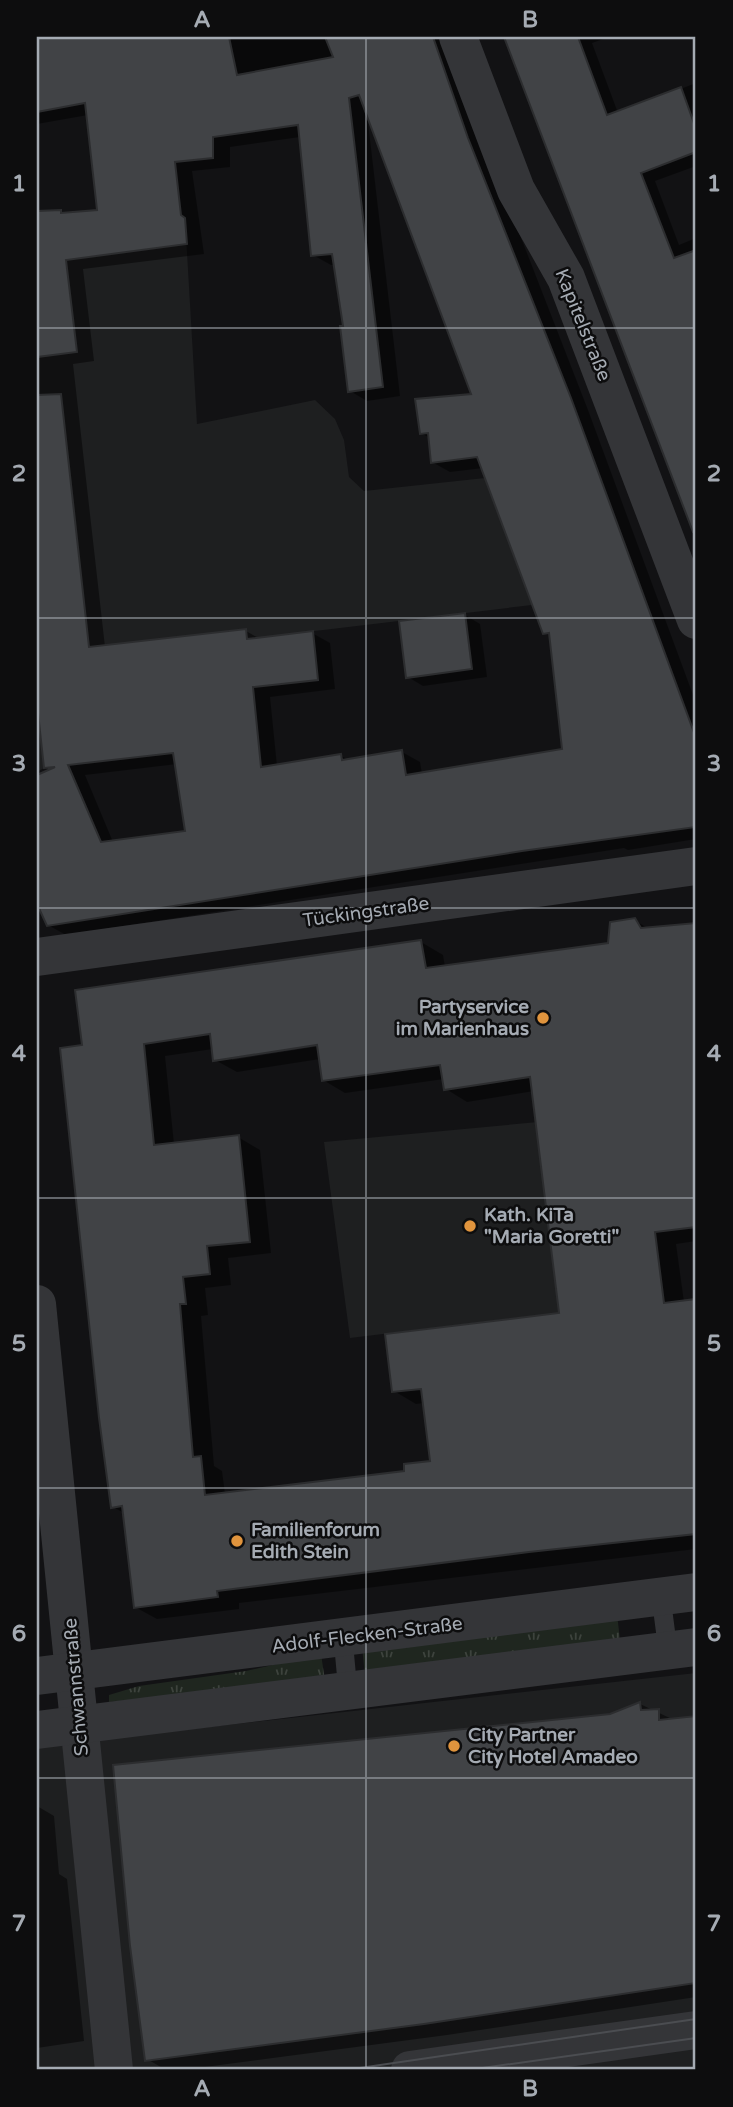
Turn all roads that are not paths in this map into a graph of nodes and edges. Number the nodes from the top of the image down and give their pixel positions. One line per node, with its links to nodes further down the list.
1 (458, 37): 2 (street, Kapitelstraße)
2 (696, 620)
3 (696, 866): 4 (street, Tückingstraße)
4 (37, 957)
5 (37, 1304): 9 (street, Schwannstraße)
6 (679, 1595): 7 (street, Adolf-Flecken-Straße); 8 (lane)
7 (343, 1638): 9 (street, Adolf-Flecken-Straße); 11 (lane)
8 (682, 1649): 11 (street)
9 (75, 1672): 10 (street, Adolf-Flecken-Straße); 12 (street, Schwannstraße)
10 (37, 1676)
11 (348, 1692): 12 (street)
12 (79, 1726): 13 (street); 16 (street, Schwannstraße)
13 (37, 1730)
14 (696, 2030): 15 (street)
15 (467, 2066): 17 (street)
16 (114, 2070)
17 (410, 2070)

